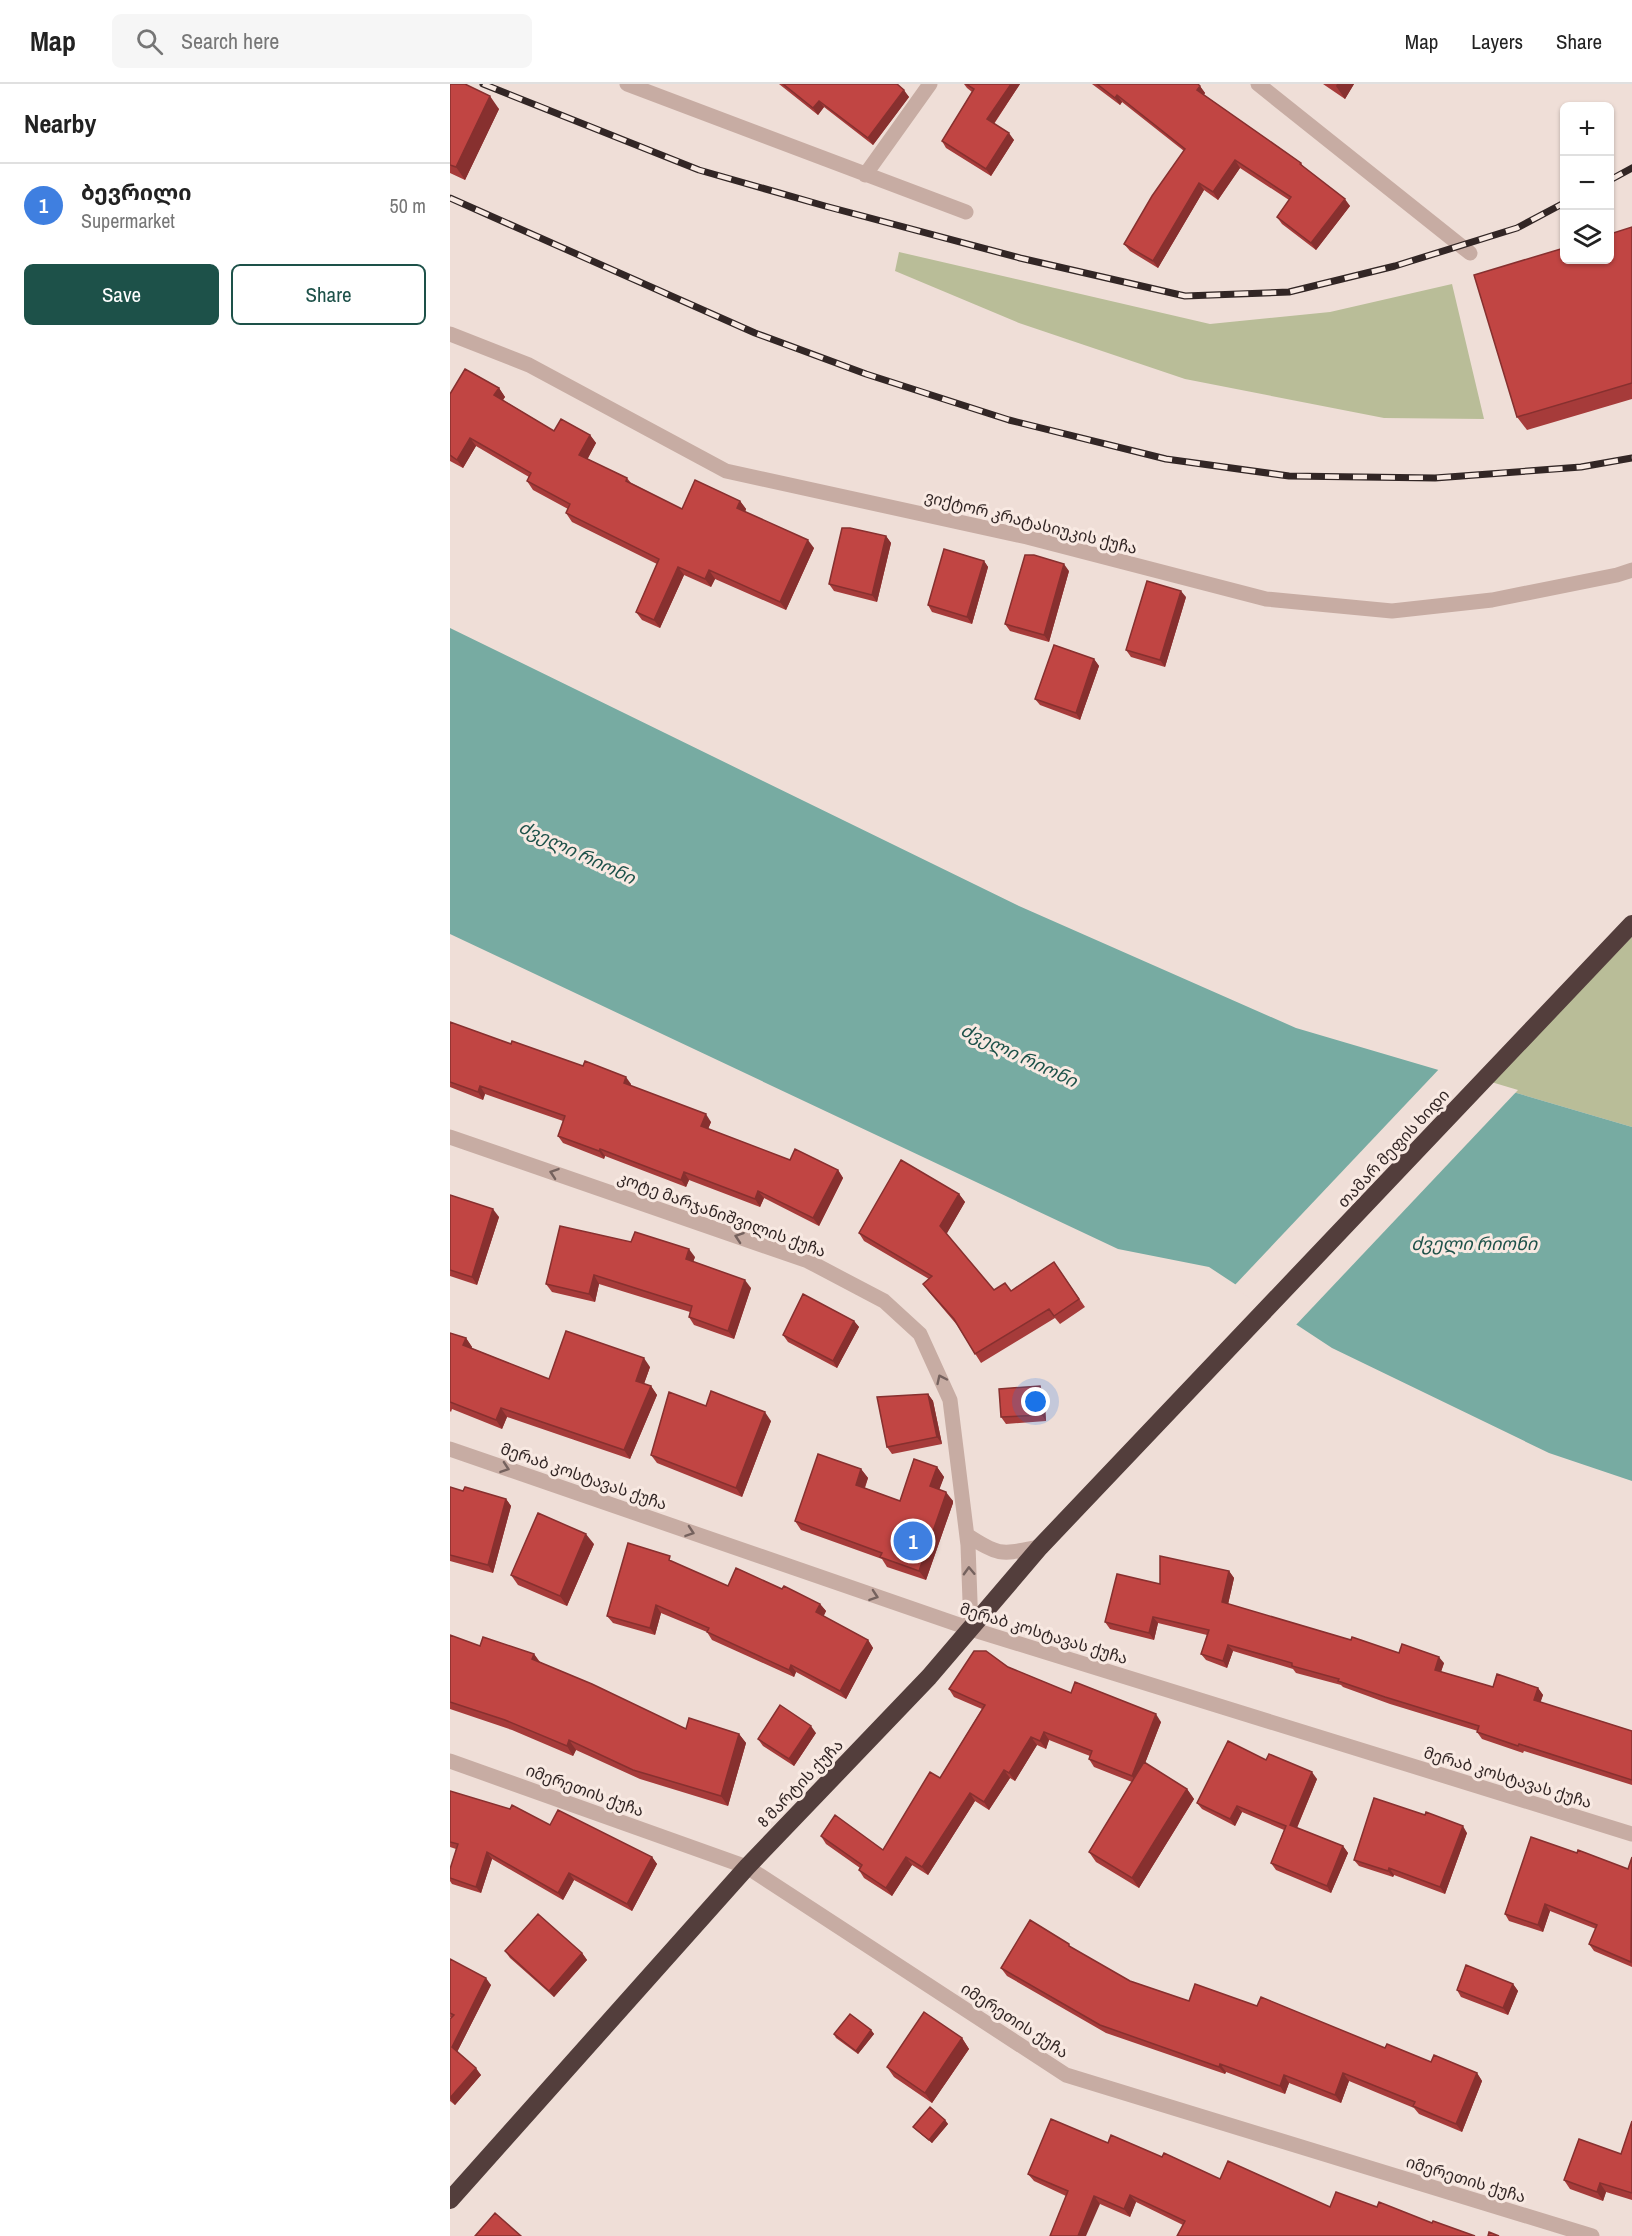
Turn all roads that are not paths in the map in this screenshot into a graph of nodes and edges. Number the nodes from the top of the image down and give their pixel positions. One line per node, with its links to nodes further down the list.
1 (627, 84): 4 (street)
2 (930, 84): 4 (street)
3 (1258, 84): 6 (street)
4 (865, 175): 5 (street)
5 (966, 212)
6 (1470, 253)
7 (450, 334): 8 (street, ვიქტორ კრატასიუკის ქუჩა)
8 (1632, 570)
9 (1632, 924): 11 (highway, თამარ მეფის ხიდი)
10 (450, 1137): 13 (street, კოტე მარჯანიშვილის ქუჩა, one-way to 10)
11 (1183, 1398): 14 (highway, 8 მარტის ქუჩა)
12 (450, 1449): 15 (street, მერაბ კოსტავას ქუჩა, one-way to 15)
13 (967, 1535): 14 (street); 15 (street, კოტე მარჯანიშვილის ქუჩა, one-way to 13)
14 (1040, 1547): 15 (highway, 8 მარტის ქუჩა)
15 (971, 1629): 17 (street, მერაბ კოსტავას ქუჩა); 18 (highway, 8 მარტის ქუჩა)
16 (450, 1761): 18 (street, იმერეთის ქუჩა)
17 (1632, 1834)
18 (747, 1867): 19 (highway, 8 მარტის ქუჩა); 20 (street, იმერეთის ქუჩა)
19 (450, 2200)
20 (1592, 2236)

